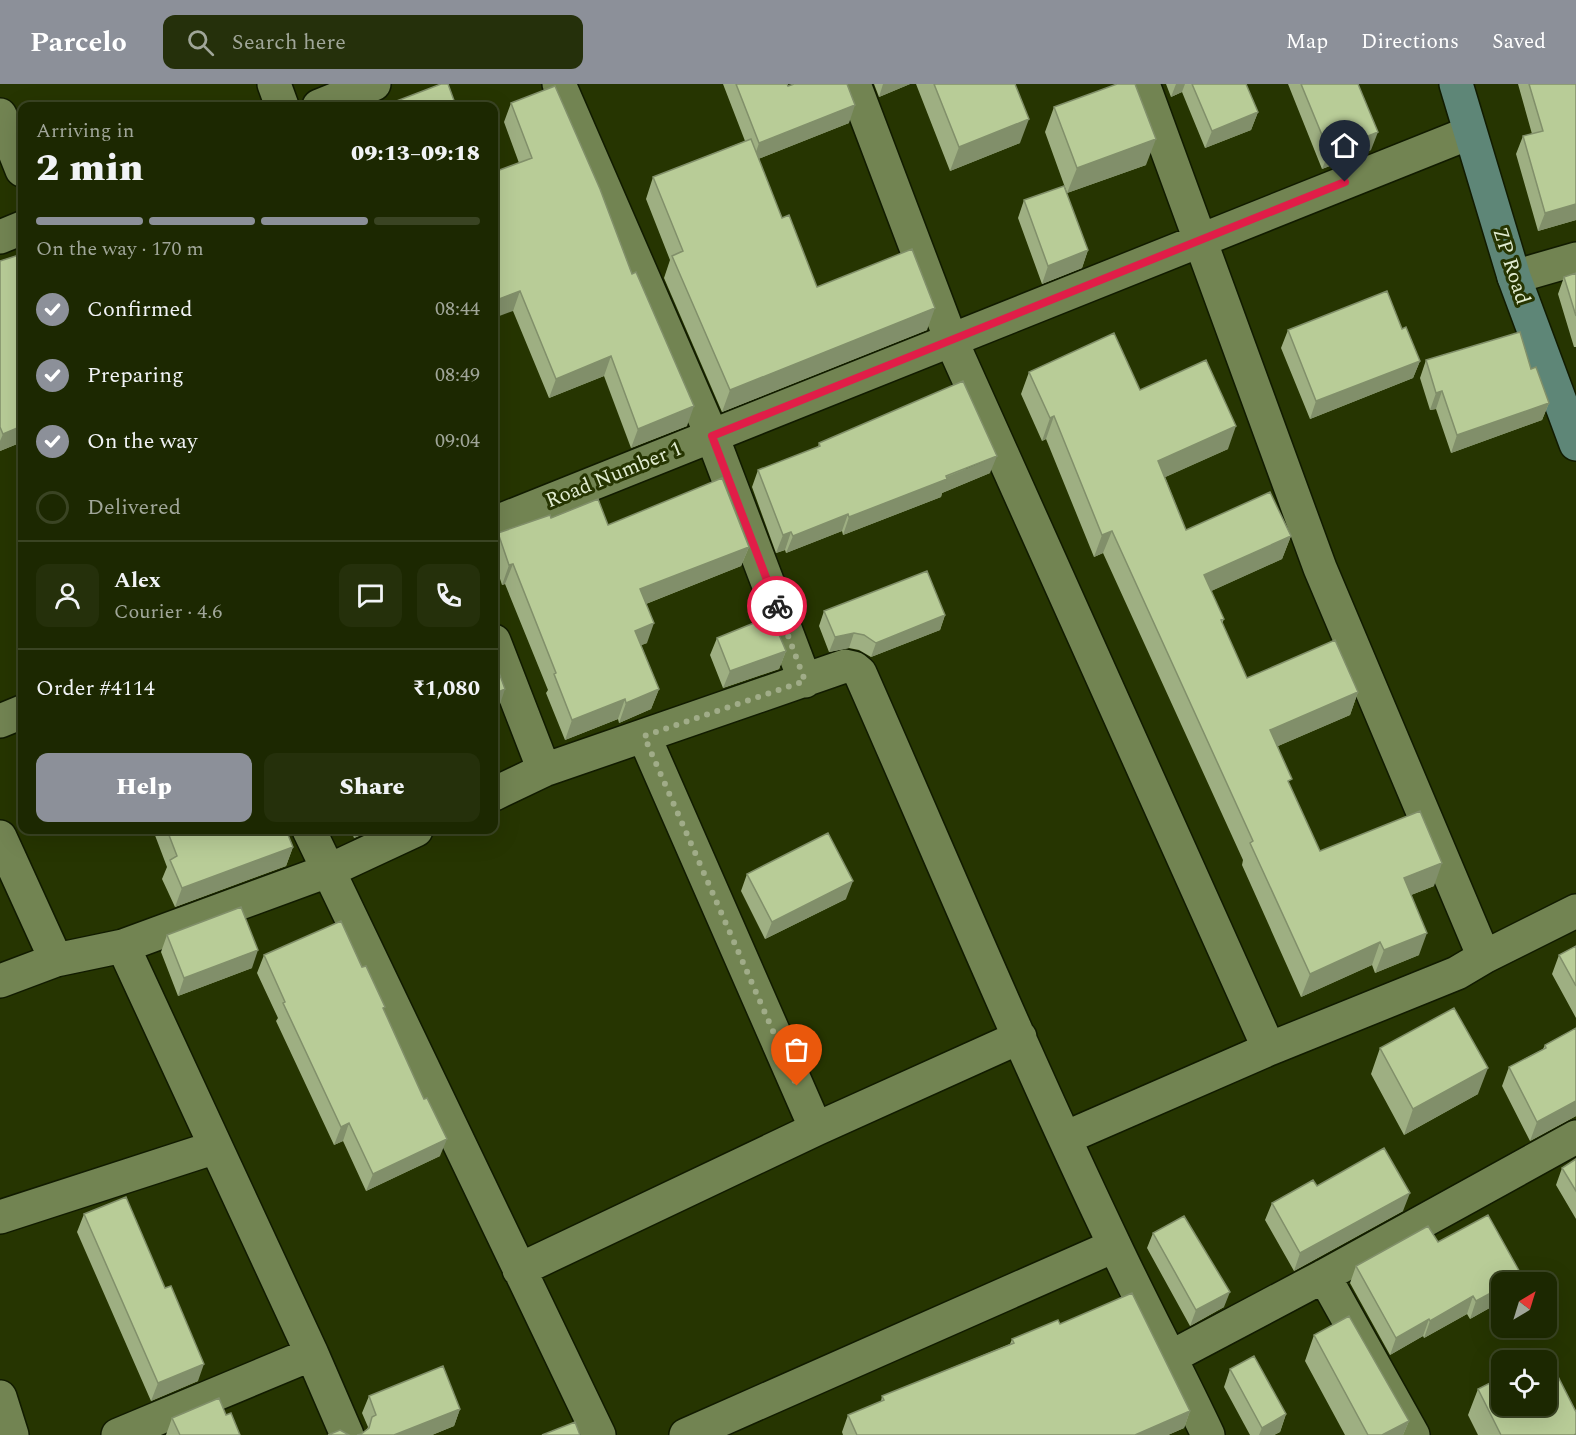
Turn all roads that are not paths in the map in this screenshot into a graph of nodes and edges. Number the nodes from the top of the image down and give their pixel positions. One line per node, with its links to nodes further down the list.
1 (274, 84): 7 (street)
2 (374, 84): 8 (street)
3 (559, 84): 19 (street)
4 (854, 84): 17 (street)
5 (1143, 84): 14 (street)
6 (1456, 84): 10 (street, ZP Road)
7 (281, 102)
8 (329, 102)
9 (0, 116): 11 (street)
10 (1469, 133): 14 (street, Road Number 1); 16 (street, ZP Road)
11 (18, 160)
12 (18, 230): 13 (street)
13 (0, 237)
14 (1201, 240): 17 (street, Road Number 1); 34 (street)
15 (1576, 259): 16 (street)
16 (1514, 277): 18 (street, ZP Road)
17 (951, 340): 19 (street, Road Number 1); 38 (street)
18 (1574, 431)
19 (712, 436): 20 (street, Road Number 1); 22 (street)
20 (498, 521)
21 (498, 651): 26 (street)
22 (805, 681): 25 (street); 37 (street)
23 (18, 714): 24 (street)
24 (0, 721)
25 (644, 736): 26 (street); 39 (street)
26 (544, 770): 27 (street)
27 (498, 792)
28 (311, 834): 31 (street)
29 (407, 834): 31 (street)
30 (0, 837): 35 (street)
31 (330, 870): 33 (street); 45 (street)
32 (1576, 911): 34 (street)
33 (123, 946): 35 (street); 42 (street)
34 (1484, 957): 38 (street)
35 (56, 960): 36 (street)
36 (0, 981)
37 (1020, 1037): 39 (street); 41 (street)
38 (1269, 1049): 41 (street)
39 (816, 1130): 45 (street)
40 (1576, 1137): 46 (street)
41 (1065, 1138): 44 (street)
42 (216, 1147): 43 (street); 47 (street)
43 (0, 1217)
44 (1114, 1246): 48 (street); 54 (street)
45 (519, 1270): 53 (street)
46 (1324, 1276): 48 (street); 56 (street)
47 (312, 1354): 51 (street); 52 (street)
48 (1171, 1357): 55 (street)
49 (0, 1397): 50 (street)
50 (12, 1435)
51 (118, 1435)
52 (346, 1435)
53 (599, 1435)
54 (686, 1435)
55 (1208, 1435)
56 (1413, 1435)

